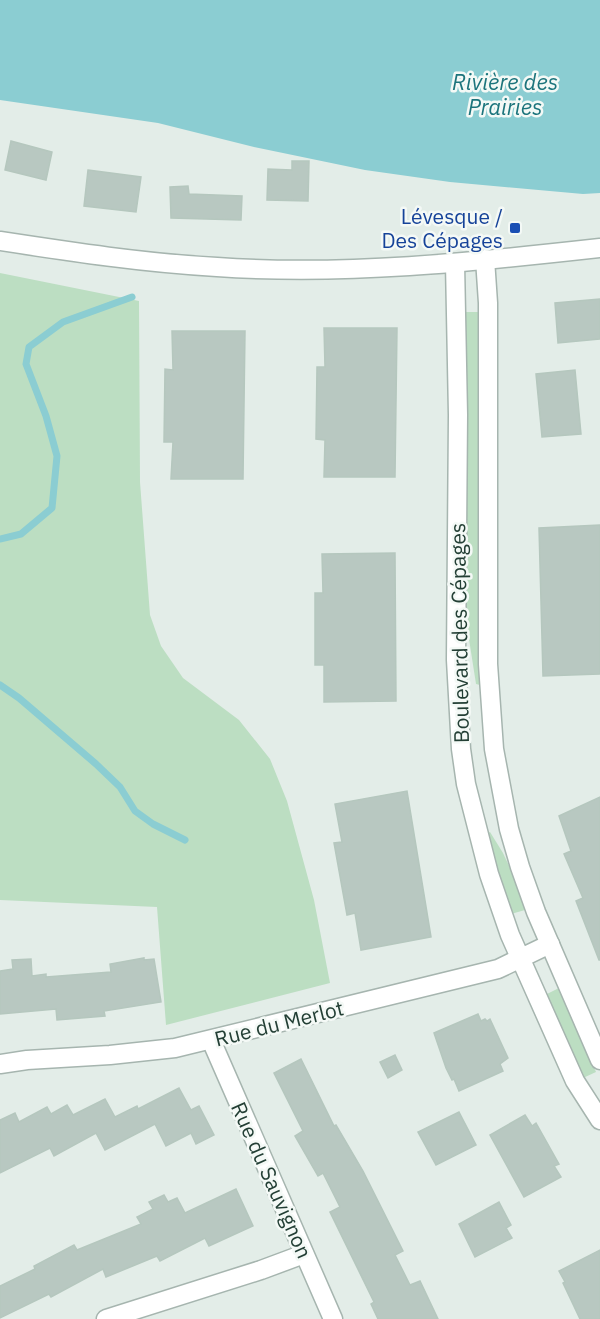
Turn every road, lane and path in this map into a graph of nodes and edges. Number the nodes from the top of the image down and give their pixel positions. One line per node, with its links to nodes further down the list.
1 (0, 241): 4 (street)
2 (600, 248): 3 (street)
3 (485, 260): 4 (street); 5 (street, Boulevard des Cépages)
4 (455, 263): 6 (street, Boulevard des Cépages)
5 (550, 944): 6 (street, Rue du Merlot); 8 (street, Boulevard des Cépages)
6 (520, 959): 7 (street, Rue du Merlot); 10 (street, Boulevard des Cépages)
7 (211, 1040): 9 (street, Rue du Merlot); 11 (street, Rue du Sauvignon)
8 (600, 1060)
9 (0, 1065)
10 (600, 1120)
11 (304, 1254): 12 (street); 13 (street, Rue du Sauvignon)
12 (106, 1319)
13 (333, 1319)

